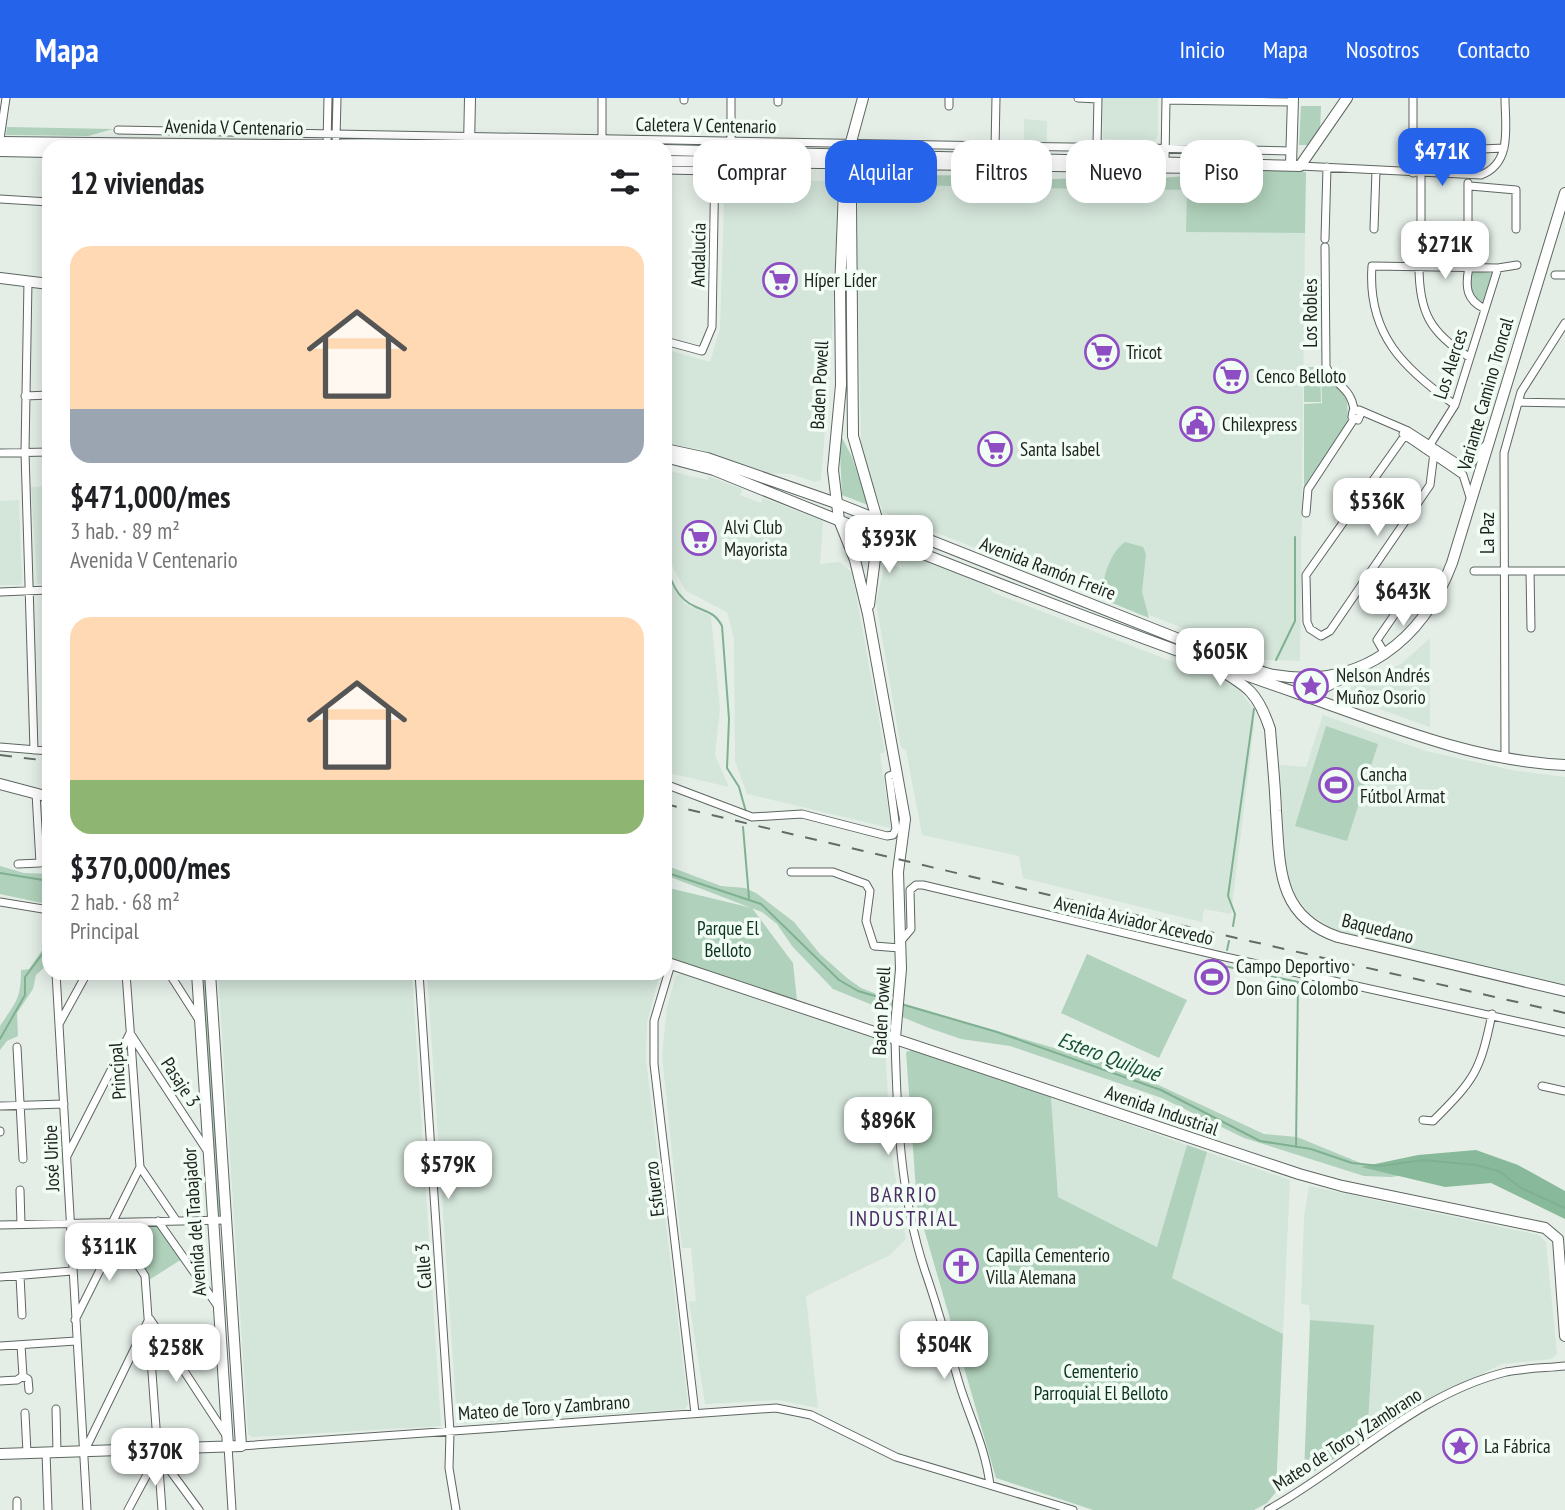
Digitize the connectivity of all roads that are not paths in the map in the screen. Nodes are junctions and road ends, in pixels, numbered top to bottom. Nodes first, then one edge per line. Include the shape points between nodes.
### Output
1 (6, 98) edge
2 (328, 98) edge
3 (337, 98) edge
4 (470, 98) edge
5 (602, 98) edge
6 (731, 98) edge
7 (863, 98) edge
8 (996, 98) edge
9 (1078, 98) edge
10 (1098, 98) edge
11 (1347, 98) edge
12 (1413, 98) edge
13 (1505, 98) edge
14 (1166, 99) edge
15 (1214, 99) edge
16 (1293, 100) edge
17 (118, 130) dead end
18 (0, 136) edge
19 (88, 140) edge
20 (332, 140) edge
21 (469, 140) edge
22 (602, 140) edge
23 (730, 140) edge
24 (854, 140) edge
25 (995, 140) edge
26 (1097, 140) edge
27 (1166, 140) edge
28 (672, 145) edge
29 (693, 145) edge
30 (693, 148) edge
31 (1166, 148) edge
32 (1504, 148) junction
33 (672, 150) edge
34 (0, 151) edge
35 (1292, 151) junction
36 (42, 152) edge
37 (1413, 152) junction
38 (937, 159) edge
39 (1166, 160) edge
40 (672, 162) edge
41 (693, 164) edge
42 (1274, 164) junction
43 (1295, 165) junction
44 (1327, 167) junction
45 (693, 168) edge
46 (672, 169) edge
47 (1376, 170) junction
48 (1417, 173) junction
49 (1464, 176) junction
50 (1469, 186) junction
51 (1565, 193) edge
52 (0, 199) edge
53 (42, 202) edge
54 (714, 203) edge
55 (846, 203) edge
56 (849, 203) edge
57 (1421, 228) dead end
58 (1374, 229) dead end
59 (1516, 229) dead end
60 (1468, 230) dead end
61 (1517, 265) dead end
62 (1419, 266) junction
63 (1469, 267) junction
64 (1498, 268) junction
65 (1555, 275) dead end
66 (1565, 275) edge
67 (0, 278) edge
68 (28, 281) junction
69 (42, 283) edge
70 (840, 290) junction
71 (1485, 309) junction
72 (1565, 323) edge
73 (848, 337) junction
74 (672, 343) edge
75 (839, 349) junction
76 (1469, 357) junction
77 (42, 395) edge
78 (25, 396) junction
79 (1518, 402) junction
80 (1565, 403) edge
81 (1455, 405) junction
82 (1357, 415) junction
83 (836, 424) junction
84 (1406, 433) junction
85 (1491, 435) junction
86 (1431, 443) junction
87 (25, 452) junction
88 (42, 452) edge
89 (0, 453) edge
90 (672, 453) edge
91 (1434, 453) junction
92 (672, 454) edge
93 (855, 455) junction
94 (1457, 466) junction
95 (836, 503) junction
96 (1471, 505) junction
97 (1306, 513) dead end
98 (877, 519) junction
99 (839, 520) junction
100 (878, 535) junction
101 (1474, 571) dead end
102 (1503, 571) junction
103 (1530, 571) junction
104 (1565, 571) edge
105 (42, 590) edge
106 (28, 591) junction
107 (0, 592) edge
108 (1413, 594) dead end
109 (868, 614) junction
110 (1531, 628) dead end
111 (1213, 652) junction
112 (1385, 654) junction
113 (1374, 661) junction
114 (1209, 664) junction
115 (1293, 692) junction
116 (1306, 697) junction
117 (0, 747) edge
118 (34, 750) junction
119 (42, 751) edge
120 (1505, 759) junction
121 (1565, 765) edge
122 (897, 773) junction
123 (0, 784) edge
124 (672, 787) edge
125 (36, 793) junction
126 (42, 795) edge
127 (18, 864) dead end
128 (791, 872) dead end
129 (0, 902) edge
130 (42, 909) edge
131 (900, 945) junction
132 (672, 964) edge
133 (56, 980) edge
134 (83, 980) edge
135 (126, 980) edge
136 (174, 980) edge
137 (197, 980) edge
138 (210, 980) edge
139 (419, 980) edge
140 (664, 980) edge
141 (1565, 991) edge
142 (1492, 1014) junction
143 (200, 1020) junction
144 (59, 1025) junction
145 (1565, 1032) edge
146 (130, 1033) junction
147 (895, 1038) junction
148 (17, 1047) dead end
149 (1542, 1086) dead end
150 (1565, 1091) edge
151 (64, 1104) junction
152 (21, 1105) junction
153 (0, 1106) edge
154 (1423, 1120) dead end
155 (206, 1149) junction
156 (67, 1156) junction
157 (23, 1159) dead end
158 (140, 1167) junction
159 (20, 1190) dead end
160 (176, 1220) junction
161 (211, 1220) junction
162 (226, 1220) junction
163 (158, 1221) junction
164 (112, 1223) junction
165 (21, 1224) junction
166 (69, 1224) junction
167 (0, 1225) edge
168 (118, 1234) junction
169 (72, 1271) junction
170 (20, 1276) junction
171 (0, 1277) edge
172 (217, 1305) junction
173 (22, 1315) dead end
174 (149, 1319) junction
175 (75, 1321) junction
176 (1565, 1336) edge
177 (76, 1341) junction
178 (22, 1345) junction
179 (0, 1346) edge
180 (1565, 1366) edge
181 (23, 1376) junction
182 (237, 1377) junction
183 (223, 1378) junction
184 (0, 1381) edge
185 (29, 1390) dead end
186 (56, 1409) dead end
187 (25, 1413) dead end
188 (695, 1413) junction
189 (450, 1432) junction
190 (227, 1440) junction
191 (241, 1446) junction
192 (85, 1451) junction
193 (158, 1451) junction
194 (51, 1452) junction
195 (27, 1453) junction
196 (0, 1454) edge
197 (990, 1485) junction
198 (17, 1501) dead end
199 (17, 1510) edge
200 (48, 1510) edge
201 (87, 1510) edge
202 (128, 1510) edge
203 (162, 1510) edge
204 (199, 1510) edge
205 (232, 1510) edge
206 (456, 1510) edge
207 (1073, 1510) edge
208 (1268, 1510) edge

1 - 18 street
2 - 20 street
3 - 20 street
4 - 21 main road
5 - 22 street
6 - 23 street
7 - 24 main road, Baden Powell
8 - 25 street
9 - 10 street
10 - 26 street
11 - 43 main road
12 - 37 street
13 - 32 street
14 - 15 street
14 - 27 street
15 - 16 street
16 - 35 main road
17 - 20 street
18 - 19 main road, Avenida V Centenario
28 - 29 street, Caletera V Centenario
30 - 33 main road
31 - 35 street
32 - 37 street
32 - 49 street via 1490,171
34 - 36 main road
35 - 43 main road
37 - 48 street
38 - 42 main road via 1176,168
39 - 42 main road
40 - 41 main road
42 - 43 main road
43 - 44 street
44 - 47 street
44 - 82 street, Los Robles via 1326,366 1351,395
45 - 46 street
47 - 48 street
47 - 58 street
48 - 49 street
48 - 57 street
49 - 50 street
50 - 59 street via 1516,190
50 - 60 street
51 - 85 main road, Variante Camino Troncal
52 - 53 street
54 - 74 street, Andalucía via 712,327 705,349
55 - 70 main road, Baden Powell
56 - 73 main road, Baden Powell
61 - 64 street
62 - 63 street
62 - 76 street via 1420,299 1428,318 1447,342
62 - 81 street via 1372,266 1376,312 1391,348 1404,365
63 - 64 street
63 - 71 street, Los Alerces via 1468,292 1474,303
64 - 71 street, Los Alerces
65 - 66 street
67 - 68 main road
68 - 69 main road
68 - 78 street
70 - 73 main road
70 - 75 main road, Baden Powell
71 - 76 street, Los Alerces
72 - 79 street, La Paz
73 - 75 main road
73 - 93 main road, Baden Powell
75 - 83 main road, Baden Powell
76 - 81 street, Los Alerces
77 - 78 street
78 - 87 street
79 - 80 street
79 - 102 street, La Paz via 1504,453
81 - 86 street, Los Alerces
82 - 84 street
82 - 97 street via 1308,489
83 - 93 main road
83 - 95 main road, Baden Powell
84 - 86 street
84 - 91 street
84 - 91 street via 1306,575 1310,629 1321,636 1330,631 1426,492 1432,481
85 - 94 street via 1471,464
85 - 96 main road, Variante Camino Troncal
86 - 91 street
86 - 94 street
87 - 88 street
87 - 89 street
87 - 106 street
90 - 95 main road, Avenida Ramón Freire via 707,458
91 - 94 street
92 - 99 main road, Avenida Ramón Freire
93 - 98 main road, Baden Powell
94 - 96 street via 1467,479
95 - 98 main road, Avenida Ramón Freire
95 - 99 main road, Baden Powell
96 - 112 main road, Variante Camino Troncal via 1441,592 1418,625
98 - 100 main road, Baden Powell
98 - 111 main road, Avenida Ramón Freire
99 - 100 main road, Avenida Ramón Freire
99 - 109 main road, Baden Powell
100 - 109 main road, Baden Powell
100 - 114 main road, Avenida Ramón Freire
101 - 102 street
102 - 103 street
102 - 120 street, La Paz
103 - 104 street
103 - 110 street
105 - 106 street
106 - 107 street
106 - 118 street
108 - 112 street via 1377,640
109 - 122 main road, Baden Powell
111 - 113 main road, Variante Camino Troncal via 1270,674 1293,677 1333,673
111 - 115 main road, Avenida Ramón Freire
112 - 113 main road, Variante Camino Troncal
113 - 116 main road
114 - 115 main road, Avenida Ramón Freire
114 - 141 main road, Baquedano via 1251,689 1265,713 1281,875 1290,900 1307,920 1338,937
115 - 116 main road, Avenida Ramón Freire
116 - 120 main road, Avenida Ramón Freire via 1419,737
117 - 118 street
118 - 119 street
120 - 121 main road, Avenida Ramón Freire
122 - 124 street via 889,776 896,829 890,836 802,814 752,817
122 - 131 main road, Baden Powell via 905,819 898,872
123 - 125 main road
125 - 126 main road
125 - 127 street via 40,863
128 - 131 street via 834,872 866,884 870,891 866,921 874,946
129 - 130 street
131 - 142 street, Avenida Aviador Acevedo via 911,929 910,890 923,885
131 - 147 main road, Baden Powell
132 - 147 main road, Avenida Industrial
133 - 144 street, José Uribe
134 - 144 street
135 - 146 street, Principal
136 - 143 street
137 - 143 main road, Avenida del Trabajador
138 - 162 main road, Avenida del Trabajador
139 - 189 street, Calle 3
140 - 188 street, Esfuerzo via 654,1021 654,1064
142 - 145 street, Avenida Aviador Acevedo
142 - 154 street via 1474,1076 1433,1121
143 - 155 main road, Avenida del Trabajador
144 - 151 street, José Uribe
146 - 155 street, Pasaje 3
146 - 156 street
146 - 158 street, Principal
147 - 176 main road, Avenida Industrial via 1309,1177 1545,1228 1558,1239
147 - 197 street, Baden Powell via 904,1187
148 - 152 street
149 - 150 street
151 - 152 street
151 - 156 street, José Uribe
152 - 153 street
152 - 157 street
155 - 161 main road, Avenida del Trabajador
156 - 166 street, José Uribe
158 - 160 street, Principal
158 - 164 street
159 - 165 street
160 - 161 street
160 - 163 street
161 - 162 street
161 - 172 main road, Avenida del Trabajador
162 - 182 main road, Avenida del Trabajador
163 - 164 street
163 - 172 street
164 - 166 street
164 - 168 street
165 - 166 street
165 - 167 street
166 - 169 street, José Uribe
168 - 174 street via 145,1276
168 - 175 street
169 - 170 street
169 - 175 street, José Uribe
170 - 171 street
170 - 173 street
172 - 183 main road, Avenida del Trabajador
174 - 190 street
174 - 192 street
174 - 193 street
175 - 177 street, José Uribe
177 - 178 street
177 - 192 street, José Uribe
178 - 179 street
178 - 181 street
180 - 208 street, Mateo de Toro y Zambrano via 1497,1375 1416,1411
181 - 184 street
181 - 185 street via 28,1378
182 - 183 main road
182 - 191 main road, Avenida del Trabajador
183 - 190 main road, Avenida del Trabajador
186 - 194 street
187 - 195 street
188 - 189 street, Mateo de Toro y Zambrano
188 - 197 street, Mateo de Toro y Zambrano via 776,1408 811,1415 896,1457
189 - 191 street, Mateo de Toro y Zambrano
189 - 206 street, Calle 3 via 449,1468
190 - 191 main road, Mateo de Toro y Zambrano
190 - 193 main road, Mateo de Toro y Zambrano
190 - 205 street, Avenida del Trabajador
192 - 193 main road, Mateo de Toro y Zambrano
192 - 194 main road, Mateo de Toro y Zambrano
192 - 201 street, José Uribe
193 - 202 street
193 - 203 street
193 - 204 street
194 - 195 main road, Mateo de Toro y Zambrano
194 - 200 street
195 - 196 main road, Mateo de Toro y Zambrano
197 - 207 street, Mateo de Toro y Zambrano
198 - 199 street

